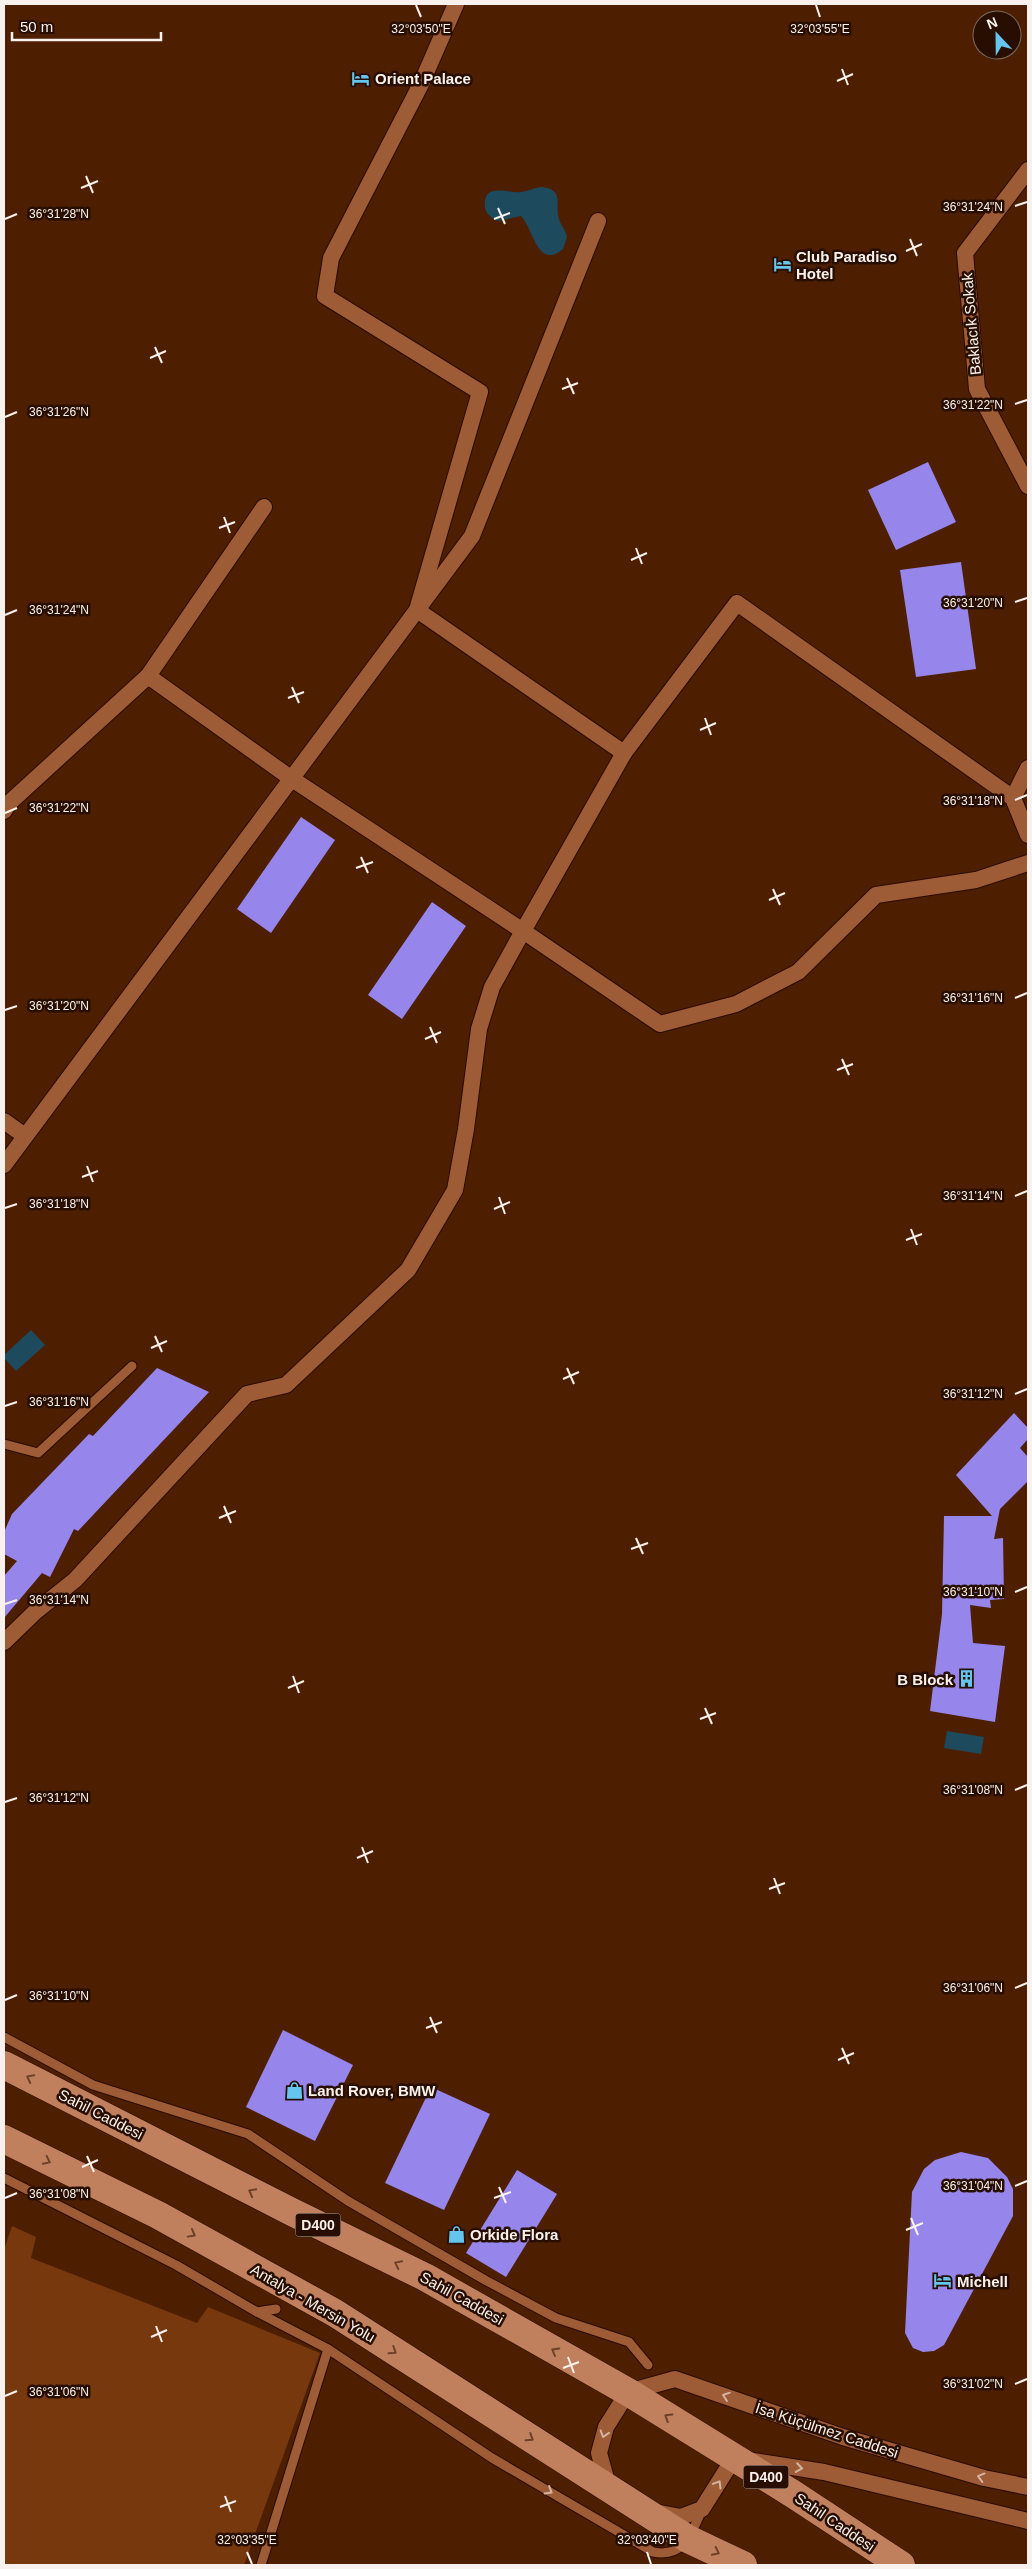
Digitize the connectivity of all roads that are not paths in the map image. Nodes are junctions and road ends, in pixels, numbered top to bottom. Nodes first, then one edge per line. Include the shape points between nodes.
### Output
1 (456, 4) edge
2 (1028, 170) edge
3 (598, 221) dead end
4 (1028, 486) edge
5 (264, 507) dead end
6 (417, 610) junction
7 (148, 676) junction
8 (624, 753) junction
9 (1028, 768) edge
10 (292, 779) junction
11 (1013, 798) junction
12 (4, 811) edge
13 (1028, 835) edge
14 (1028, 863) edge
15 (523, 931) junction
16 (4, 1120) edge
17 (25, 1136) junction
18 (4, 1165) edge
19 (132, 1366) dead end
20 (4, 1444) edge
21 (4, 1642) edge
22 (4, 2038) edge
23 (4, 2065) edge
24 (4, 2139) edge
25 (4, 2178) edge
26 (276, 2308) dead end
27 (257, 2312) junction
28 (328, 2349) junction
29 (648, 2364) dead end
30 (628, 2392) junction
31 (734, 2458) junction
32 (1028, 2488) edge
33 (609, 2489) junction
34 (642, 2510) junction
35 (702, 2510) junction
36 (1028, 2521) edge
37 (688, 2539) junction
38 (261, 2565) edge
39 (743, 2565) edge
40 (901, 2565) edge

1 - 6 street via 421,84 331,258 325,296 480,392
2 - 4 street, Baklacık Sokak via 965,253 977,389
3 - 6 street via 472,536
5 - 7 street
6 - 8 street
6 - 10 street
7 - 10 street
7 - 12 street
8 - 11 street via 736,603
8 - 15 street
9 - 11 street
10 - 15 street
10 - 17 street
11 - 13 street
14 - 15 street via 976,880 876,894 798,972 736,1004 660,1024
15 - 21 street via 492,987 479,1029 455,1190 408,1270 286,1385 247,1394 75,1580
16 - 17 street
17 - 18 street
19 - 20 lane via 38,1453
22 - 29 lane via 93,2085 248,2134 348,2201 485,2280 556,2318 629,2342
30 -> 23 highway, Sahil Caddesi / D400 via 425,2277
24 -> 33 highway, Antalya - Mersin Yolu via 158,2215 335,2313
25 - 27 lane via 176,2265
26 - 27 lane
27 - 28 lane
28 -> 37 lane via 492,2458 653,2552 666,2555 677,2551
28 - 38 lane
31 -> 30 highway, Sahil Caddesi / D400
32 -> 30 street, İsa Küçülmez Caddesi via 843,2437 676,2379
30 -> 33 street via 606,2427 599,2453
35 -> 31 street
31 -> 36 street via 824,2472
31 - 40 highway, Sahil Caddesi / D400
33 - 34 highway, Antalya - Mersin Yolu
34 - 35 street via 681,2516
34 - 37 highway, Antalya - Mersin Yolu
35 - 37 lane
37 -> 39 highway

